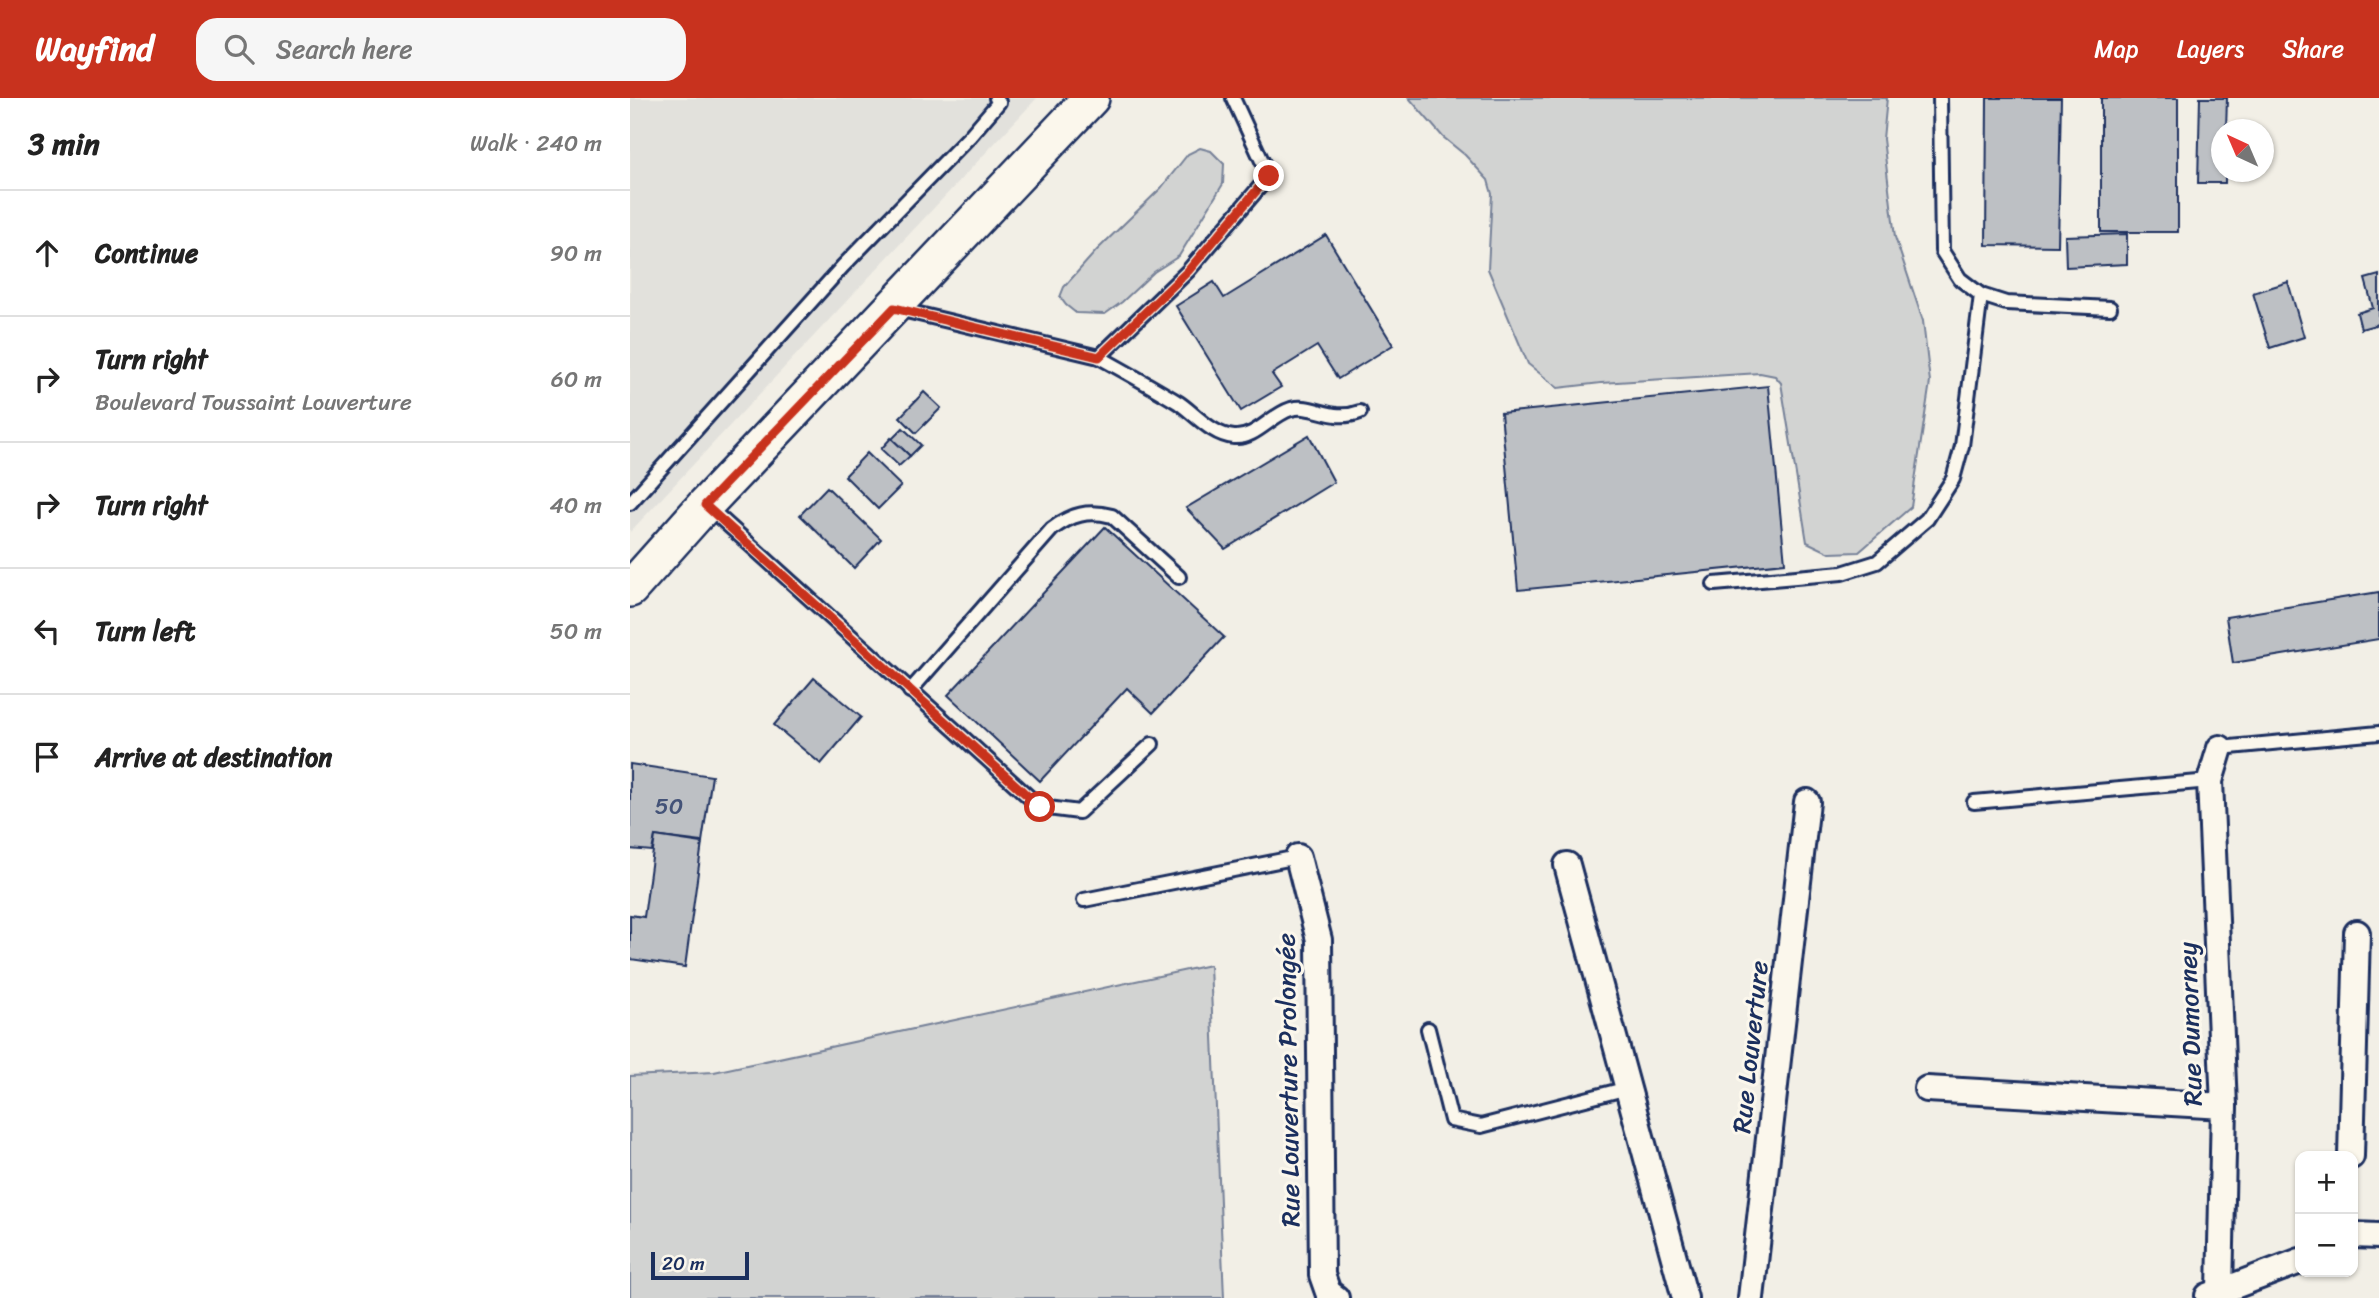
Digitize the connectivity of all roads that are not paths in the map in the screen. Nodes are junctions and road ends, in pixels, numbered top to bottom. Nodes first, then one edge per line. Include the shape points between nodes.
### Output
1 (996, 98) edge
2 (1091, 98) edge
3 (1233, 98) edge
4 (1940, 98) edge
5 (1981, 295) junction
6 (894, 308) junction
7 (2110, 308) dead end
8 (1099, 357) junction
9 (1360, 412) dead end
10 (630, 503) edge
11 (705, 505) junction
12 (1179, 578) dead end
13 (1714, 584) dead end
14 (630, 589) edge
15 (910, 691) junction
16 (2379, 733) edge
17 (1152, 744) dead end
18 (2220, 748) joint
19 (2210, 781) junction
20 (1807, 802) dead end
21 (1974, 802) dead end
22 (1298, 857) joint
23 (1567, 865) dead end
24 (1084, 900) dead end
25 (2357, 933) dead end
26 (1428, 1029) dead end
27 (1628, 1088) junction
28 (1927, 1089) dead end
29 (2224, 1107) junction
30 (2351, 1151) edge
31 (2358, 1236) edge
32 (2379, 1236) edge
33 (2295, 1263) edge
34 (2216, 1296) edge
35 (1336, 1298) edge
36 (1685, 1298) edge
37 (1751, 1298) edge

1 - 10 lane via 999,102 970,136 843,266
2 - 6 main road
3 - 8 lane via 1269,176 1188,271
4 - 5 lane via 1942,251 1961,279
5 - 7 lane via 2006,303
5 - 13 lane via 1962,446 1953,479 1927,519 1877,562 1842,573
6 - 8 lane
6 - 11 main road
8 - 9 lane via 1180,404 1214,430 1233,437 1248,435 1292,409 1336,417
11 - 14 main road
11 - 15 lane
12 - 15 lane via 1112,516 1083,513 1066,519 1052,529
15 - 17 lane via 1040,807 1079,812
16 - 18 lane
18 - 19 street, Rue Dumorney
19 - 21 lane
19 - 29 street, Rue Dumorney
20 - 37 street, Rue Louverture
22 - 24 lane
22 - 35 street, Rue Louverture Prolongée via 1319,940 1322,1275 1328,1293
23 - 27 street
25 - 30 street
26 - 27 lane via 1451,1120 1481,1126
27 - 36 street
28 - 29 street
29 - 34 street, Rue Dumorney
31 - 32 street
33 - 34 street

